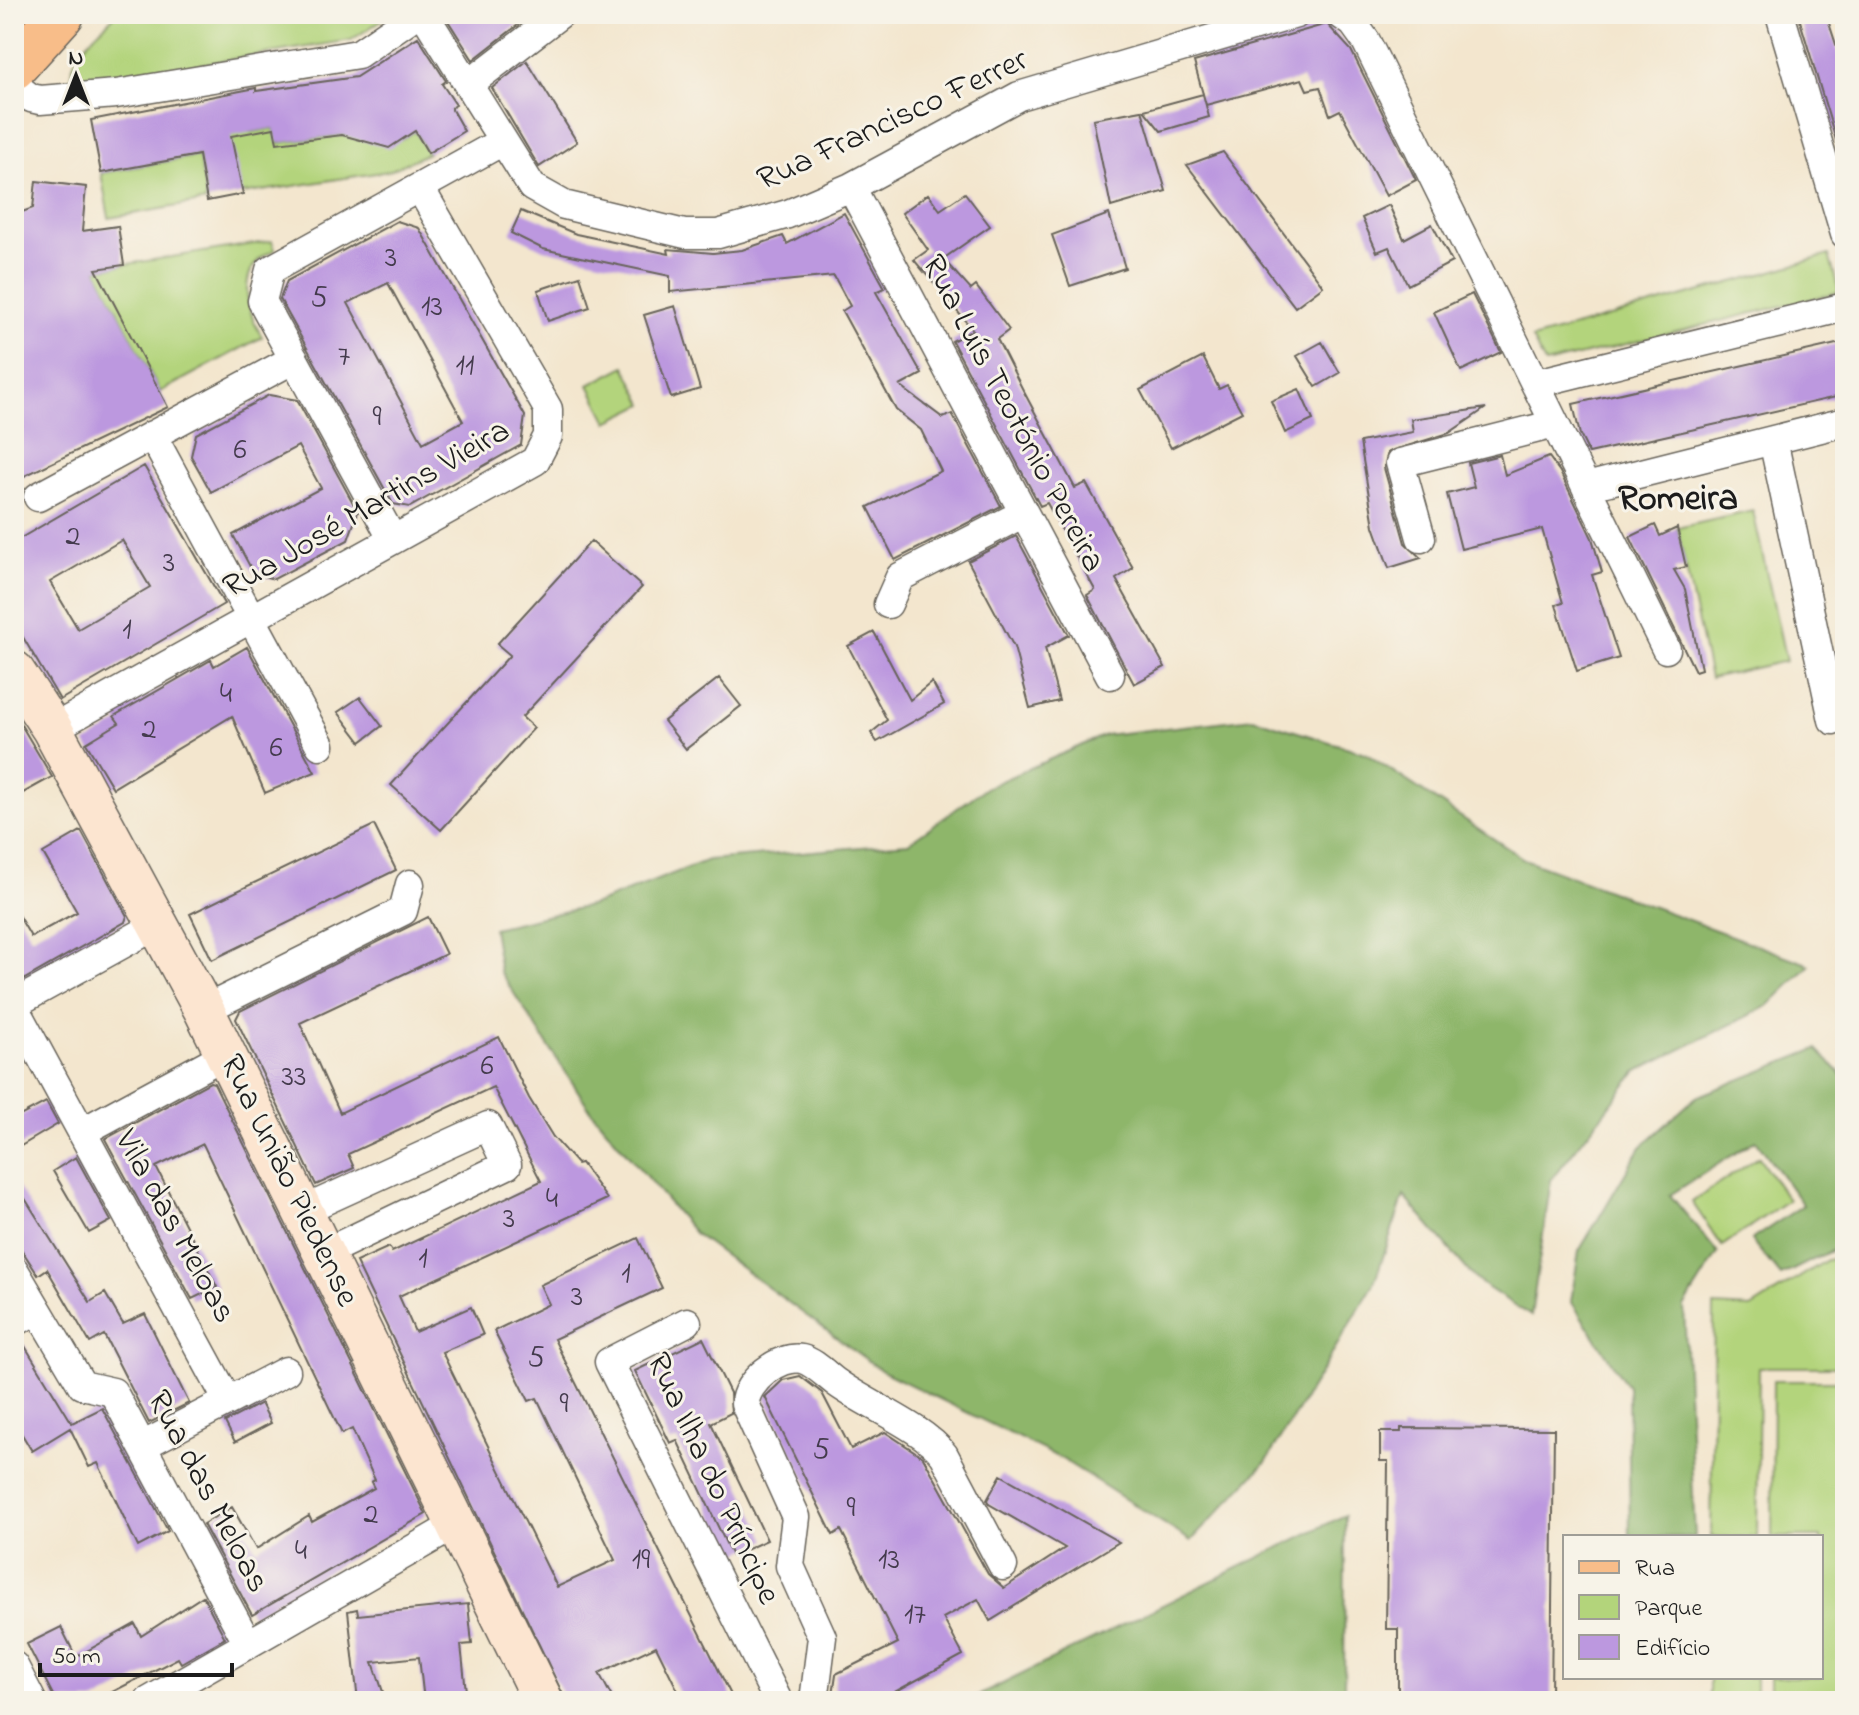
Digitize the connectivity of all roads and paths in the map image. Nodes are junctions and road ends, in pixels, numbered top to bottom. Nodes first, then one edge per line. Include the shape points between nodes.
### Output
1 (61, 14) edge
2 (416, 14) edge
3 (424, 14) edge
4 (560, 14) edge
5 (1296, 14) edge
6 (1340, 14) edge
7 (1780, 14) edge
8 (14, 67) edge
9 (469, 84) junction
10 (14, 85) edge
11 (503, 141) junction
12 (851, 187) junction
13 (420, 188) junction
14 (1845, 234) edge
15 (1845, 307) edge
16 (294, 359) junction
17 (1537, 383) junction
18 (1845, 422) edge
19 (1555, 424) junction
20 (152, 435) junction
21 (1773, 440) junction
22 (1586, 487) junction
23 (38, 497) dead end
24 (1024, 513) junction
25 (1421, 538) dead end
26 (393, 540) junction
27 (888, 604) dead end
28 (253, 618) junction
29 (1666, 649) dead end
30 (14, 671) edge
31 (1110, 675) dead end
32 (1833, 720) dead end
33 (52, 729) junction
34 (320, 745) dead end
35 (410, 884) dead end
36 (157, 925) junction
37 (14, 1005) edge
38 (204, 1010) junction
39 (226, 1054) junction
40 (82, 1132) junction
41 (304, 1210) junction
42 (324, 1253) junction
43 (14, 1270) edge
44 (26, 1316) edge
45 (687, 1322) dead end
46 (286, 1371) dead end
47 (228, 1401) junction
48 (144, 1445) junction
49 (455, 1525) junction
50 (1003, 1566) dead end
51 (248, 1644) junction
52 (14, 1666) edge
53 (32, 1701) edge
54 (149, 1701) edge
55 (543, 1701) edge
56 (778, 1701) edge
57 (814, 1701) edge

1 - 8 main road
2 - 10 street via 358,54 101,95 40,100
3 - 9 street, Rua Francisco Ferrer
4 - 9 street
5 - 12 street, Rua Francisco Ferrer via 1019,96
6 - 17 street via 1366,41
7 - 14 street
9 - 11 street, Rua Francisco Ferrer
11 - 12 street, Rua Francisco Ferrer via 532,187 564,205 685,234 718,234 788,214
11 - 13 street
12 - 24 street, Rua Luís Teotónio Pereira
13 - 16 street via 270,270 262,301
13 - 26 street, Rua José Martins Vieira via 548,409 548,436 535,461
15 - 17 street
16 - 20 street
16 - 26 street
17 - 19 street
18 - 21 street
19 - 22 street
19 - 25 street via 1400,463
20 - 23 street
20 - 28 street
21 - 22 street
21 - 32 street
22 - 29 street
24 - 27 street via 900,577
24 - 31 street, Rua Luís Teotónio Pereira
26 - 28 street, Rua José Martins Vieira
28 - 33 street, Rua José Martins Vieira
28 - 34 street
30 - 33 street, Rua União Piedense
33 - 36 street, Rua União Piedense
35 - 38 street via 403,911
36 - 37 street
36 - 38 street, Rua União Piedense
37 - 40 street, Vila das Meloas
38 - 39 street, Rua União Piedense
39 - 40 street
39 - 41 street, Rua União Piedense
40 - 47 street, Vila das Meloas
41 - 42 street, Rua União Piedense
41 - 42 street via 488,1126 507,1165
42 - 49 street, Rua União Piedense
43 - 44 street, Rua das Meloas
44 - 48 street, Rua das Meloas via 82,1385 113,1392
45 - 56 street, Rua Ilha do Príncipe via 609,1362
46 - 47 street
47 - 48 street
48 - 51 street, Rua das Meloas
49 - 51 street
49 - 55 street, Rua União Piedense
50 - 57 street via 938,1447 807,1361 790,1360 760,1375 744,1400 796,1517 790,1566 822,1637
51 - 54 street
52 - 53 street

